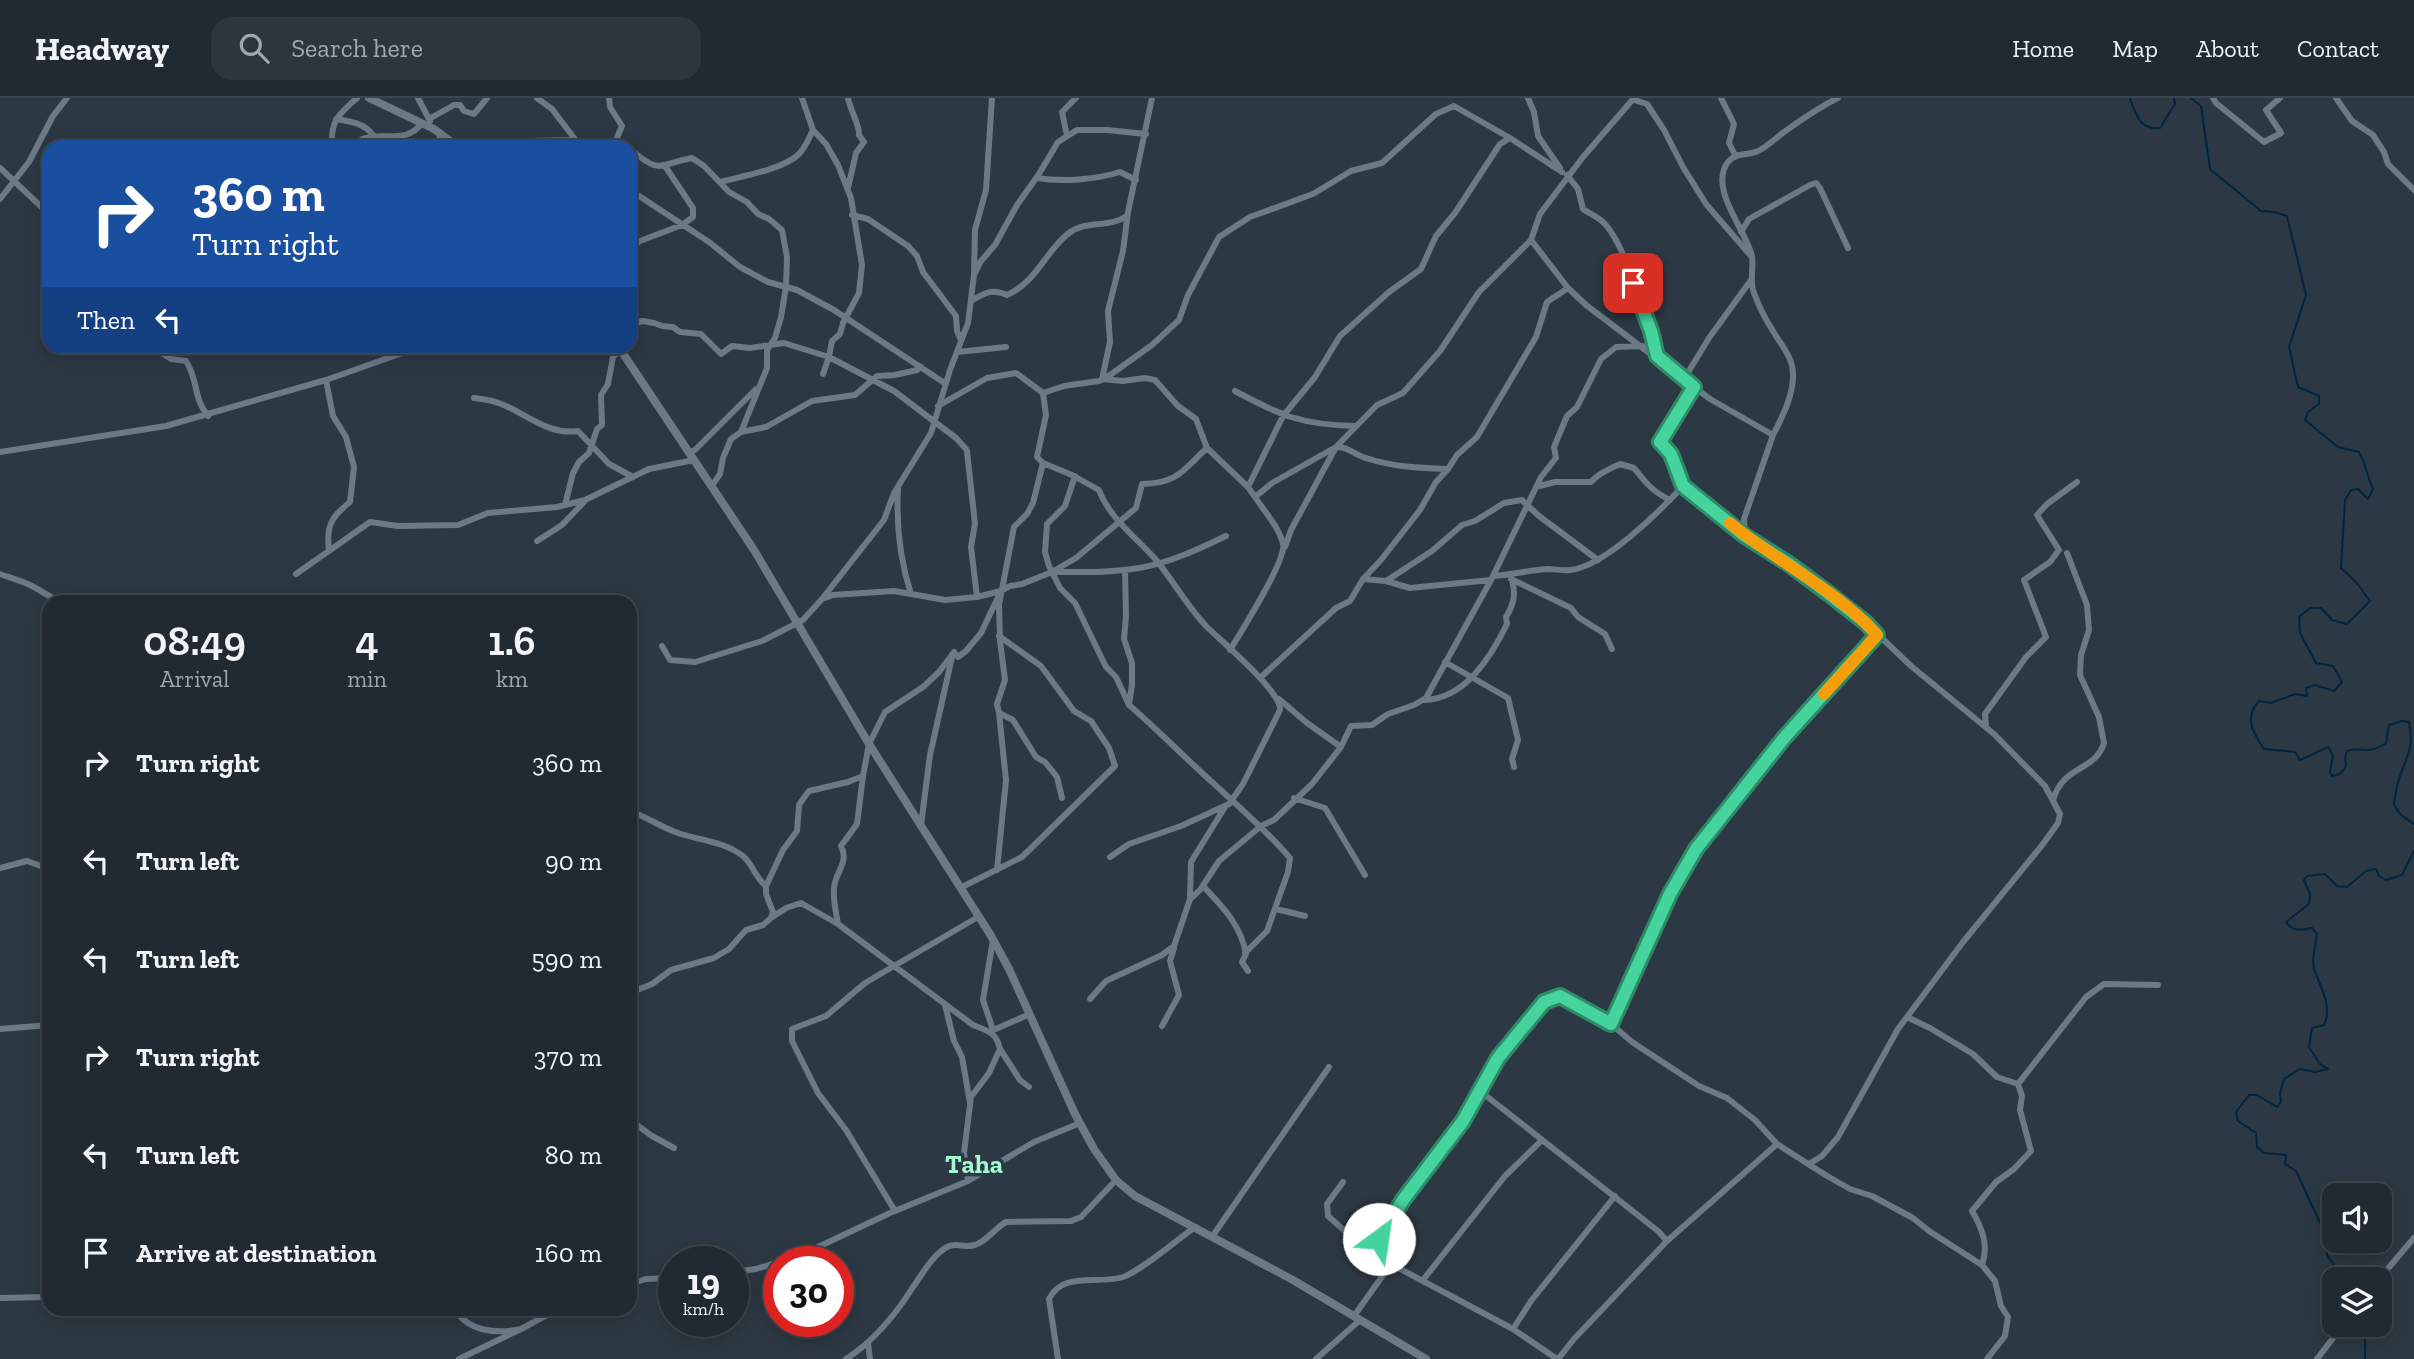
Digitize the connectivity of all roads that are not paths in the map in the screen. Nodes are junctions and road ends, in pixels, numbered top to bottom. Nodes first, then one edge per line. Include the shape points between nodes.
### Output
1 (67, 98) edge
2 (357, 98) edge
3 (369, 98) edge
4 (418, 98) edge
5 (487, 98) edge
6 (537, 98) edge
7 (609, 98) edge
8 (802, 98) edge
9 (808, 98) edge
10 (848, 98) edge
11 (992, 98) edge
12 (1076, 98) edge
13 (1152, 98) edge
14 (1528, 98) edge
15 (1721, 98) edge
16 (1838, 98) edge
17 (2213, 98) edge
18 (2280, 98) edge
19 (2336, 98) edge
20 (1634, 99) edge
21 (805, 107) junction
22 (335, 119) junction
23 (426, 121) junction
24 (813, 130) junction
25 (437, 131) junction
26 (1146, 134) junction
27 (373, 135) junction
28 (1067, 136) junction
29 (1510, 138) junction
30 (617, 139) edge
31 (331, 140) edge
32 (362, 140) edge
33 (438, 140) edge
34 (449, 140) edge
35 (575, 140) edge
36 (1735, 155) junction
37 (637, 156) edge
38 (665, 166) junction
39 (0, 168) edge
40 (1562, 172) junction
41 (1569, 176) junction
42 (1036, 178) junction
43 (1136, 180) junction
44 (16, 181) junction
45 (720, 182) junction
46 (848, 190) junction
47 (2414, 190) edge
48 (637, 195) edge
49 (0, 199) edge
50 (42, 208) edge
51 (852, 215) junction
52 (1127, 216) junction
53 (682, 225) junction
54 (1741, 232) junction
55 (1531, 240) junction
56 (637, 244) edge
57 (1847, 248) dead end
58 (1752, 257) junction
59 (974, 275) junction
60 (1751, 280) junction
61 (786, 287) junction
62 (1568, 288) junction
63 (971, 300) junction
64 (847, 318) junction
65 (637, 322) edge
66 (961, 340) junction
67 (769, 346) junction
68 (1643, 346) junction
69 (1006, 347) dead end
70 (957, 352) junction
71 (163, 354) edge
72 (399, 354) edge
73 (615, 354) edge
74 (623, 354) edge
75 (1657, 356) junction
76 (830, 357) junction
77 (921, 368) junction
78 (823, 374) dead end
79 (1102, 379) junction
80 (1684, 379) junction
81 (326, 380) junction
82 (871, 380) junction
83 (946, 384) junction
84 (760, 386) junction
85 (1694, 387) junction
86 (1235, 391) dead end
87 (1043, 393) junction
88 (474, 398) dead end
89 (938, 406) junction
90 (208, 416) junction
91 (1283, 416) junction
92 (934, 423) junction
93 (1356, 426) junction
94 (741, 432) junction
95 (1773, 435) junction
96 (592, 447) junction
97 (1336, 447) junction
98 (1206, 448) junction
99 (0, 452) edge
100 (691, 456) junction
101 (1042, 463) junction
102 (1448, 469) junction
103 (633, 477) junction
104 (1075, 477) junction
105 (2077, 482) dead end
106 (1683, 486) junction
107 (711, 487) junction
108 (899, 487) junction
109 (1248, 487) junction
110 (1536, 487) junction
111 (1255, 498) junction
112 (585, 500) junction
113 (1670, 500) junction
114 (565, 505) junction
115 (1528, 505) junction
116 (1119, 522) junction
117 (1226, 536) dead end
118 (1745, 536) junction
119 (537, 541) dead end
120 (1285, 547) junction
121 (328, 551) junction
122 (2067, 553) dead end
123 (1598, 559) junction
124 (1158, 562) junction
125 (1125, 570) junction
126 (1052, 572) junction
127 (0, 574) edge
128 (296, 574) dead end
129 (1510, 577) junction
130 (1492, 578) junction
131 (1363, 579) junction
132 (1387, 581) junction
133 (1001, 591) junction
134 (911, 594) junction
135 (43, 595) edge
136 (977, 597) junction
137 (821, 599) junction
138 (798, 623) junction
139 (1877, 635) junction
140 (999, 636) junction
141 (662, 646) dead end
142 (1612, 649) dead end
143 (1230, 650) junction
144 (954, 652) junction
145 (1445, 662) junction
146 (1260, 678) junction
147 (1470, 678) junction
148 (1278, 699) junction
149 (1423, 700) junction
150 (1129, 705) junction
151 (999, 713) junction
152 (1986, 727) junction
153 (869, 744) junction
154 (1341, 747) junction
155 (1514, 767) dead end
156 (863, 776) junction
157 (1062, 798) dead end
158 (1294, 798) junction
159 (1233, 800) junction
160 (2053, 800) junction
161 (1225, 807) junction
162 (637, 814) edge
163 (1261, 826) junction
164 (921, 827) junction
165 (1110, 857) dead end
166 (42, 866) edge
167 (0, 868) edge
168 (997, 870) junction
169 (1365, 875) dead end
170 (766, 886) junction
171 (1203, 886) junction
172 (960, 888) junction
173 (1190, 899) junction
174 (1276, 909) junction
175 (1306, 916) dead end
176 (978, 917) junction
177 (771, 918) junction
178 (838, 924) junction
179 (993, 940) junction
180 (1174, 946) junction
181 (1245, 953) junction
182 (893, 966) junction
183 (1248, 971) dead end
184 (2158, 985) dead end
185 (637, 990) edge
186 (1090, 999) dead end
187 (944, 1003) junction
188 (1030, 1014) junction
189 (1907, 1017) junction
190 (1611, 1024) junction
191 (42, 1026) edge
192 (1162, 1026) dead end
193 (0, 1029) edge
194 (991, 1031) junction
195 (1000, 1049) junction
196 (1329, 1067) dead end
197 (2018, 1084) junction
198 (1029, 1087) dead end
199 (1480, 1091) junction
200 (970, 1103) junction
201 (1080, 1123) junction
202 (637, 1125) edge
203 (1542, 1140) junction
204 (1777, 1144) junction
205 (674, 1148) dead end
206 (1809, 1164) junction
207 (968, 1181) junction
208 (1116, 1181) junction
209 (1343, 1182) dead end
210 (1615, 1196) junction
211 (895, 1211) junction
212 (1195, 1227) junction
213 (1212, 1237) junction
214 (2414, 1238) edge
215 (1667, 1241) junction
216 (1381, 1257) junction
217 (1391, 1264) junction
218 (1982, 1265) junction
219 (2389, 1267) edge
220 (749, 1270) edge
221 (658, 1279) edge
222 (1423, 1280) junction
223 (637, 1282) edge
224 (42, 1297) edge
225 (0, 1298) edge
226 (458, 1316) edge
227 (545, 1316) edge
228 (1357, 1318) junction
229 (521, 1329) junction
230 (1513, 1329) junction
231 (2334, 1337) edge
232 (868, 1343) junction
233 (459, 1359) edge
234 (846, 1359) edge
235 (870, 1359) edge
236 (1058, 1359) edge
237 (1316, 1359) edge
238 (1426, 1359) edge
239 (1558, 1359) edge
240 (1987, 1359) edge
241 (2317, 1359) edge

1 - 44 street
2 - 22 street
3 - 23 street
4 - 23 street
5 - 23 street via 474,114 454,104
6 - 35 street via 552,109
7 - 30 street via 622,127
8 - 21 street
9 - 21 street
10 - 46 street via 864,142 856,153
11 - 59 street via 986,190 975,230
12 - 28 street via 1062,112
13 - 26 street
14 - 40 street via 1538,136
15 - 36 street via 1734,124 1729,143
16 - 36 street via 1758,151
17 - 18 street via 2264,142 2281,133 2266,110
19 - 47 street via 2352,121 2373,135 2388,164
20 - 41 street
20 - 58 street via 1647,104 1706,204
21 - 24 street
22 - 27 street via 354,122
22 - 31 street
23 - 25 street
23 - 27 street via 404,136
24 - 45 street via 798,155 780,165
24 - 46 street via 826,144
25 - 33 street
25 - 34 street
26 - 28 street via 1077,130
26 - 43 street
27 - 32 street
28 - 42 street via 1058,142
29 - 40 street
29 - 79 street via 1454,106 1436,114 1382,163 1351,171 1313,194 1250,217 1219,237 1179,320
29 - 91 street via 1500,144 1436,236 1421,269 1340,336
36 - 54 street via 1721,177
37 - 38 street
38 - 45 street via 692,158
38 - 53 street via 694,208 693,217
39 - 44 street
40 - 41 street
41 - 55 street via 1540,214
41 - 75 street via 1583,209 1605,224 1623,255
42 - 43 street via 1060,182 1120,172
42 - 59 street
43 - 52 street
44 - 49 street
44 - 50 street
45 - 61 street via 782,230
46 - 51 street
48 - 53 street
51 - 64 street via 862,265 859,293
51 - 66 street via 868,219 908,246 956,316
52 - 63 street via 1083,225 1068,233 1019,290 1007,295 988,291
52 - 79 street via 1108,311 1111,332
53 - 56 street
53 - 61 street via 740,267
54 - 57 street via 1749,219 1816,183
54 - 58 street
55 - 62 street
55 - 93 street via 1479,292 1440,351 1404,393 1377,405
58 - 60 street
59 - 63 street
60 - 80 street
60 - 95 street via 1770,328 1787,352 1793,376
61 - 64 street
61 - 67 street via 775,338
62 - 68 street
62 - 102 street via 1547,302 1536,337 1491,416
63 - 66 street
64 - 76 street via 841,334 832,341
64 - 77 street
65 - 67 street via 701,334 721,354 732,346
66 - 70 street
67 - 76 street via 783,343
67 - 84 street
68 - 75 street
68 - 110 street via 1616,347 1601,359 1577,407 1567,416 1554,447 1556,458
69 - 70 street
70 - 83 street
71 - 90 street via 186,361 195,375 198,404
72 - 81 street
73 - 96 street via 601,395 602,425
74 - 100 street
75 - 80 street
76 - 78 street
76 - 82 street
77 - 82 street
77 - 83 street
79 - 87 street
79 - 98 street via 1156,380 1196,419
80 - 85 street
81 - 90 street
81 - 121 street via 333,416 346,437 354,467 350,502 338,511 327,532
82 - 92 street via 894,391
82 - 94 street via 851,397 812,401 766,427
83 - 89 street
84 - 94 street
84 - 100 street
85 - 95 street
85 - 106 street via 1660,442 1671,454
86 - 91 street
87 - 89 street via 1016,373 987,378
87 - 101 street via 1046,415 1037,457
88 - 96 street via 505,405 564,433 578,431
89 - 92 street
90 - 99 street
91 - 93 street via 1318,425
91 - 109 street
92 - 108 street
92 - 136 street via 966,450
93 - 97 street
94 - 107 street via 731,439
95 - 118 street via 1744,519
96 - 103 street via 609,464
96 - 114 street via 573,473
97 - 102 street via 1406,468
97 - 111 street via 1272,483
97 - 120 street
98 - 109 street
98 - 116 street via 1174,479 1142,484 1136,508
100 - 103 street
100 - 107 street
101 - 104 street
101 - 133 street via 1033,503 1014,527
102 - 131 street
103 - 112 street
104 - 116 street via 1100,490
104 - 126 street via 1065,506 1047,524 1045,552
105 - 152 street via 2037,515 2059,550 2024,580 2046,637 1986,714
106 - 113 street
106 - 118 street
107 - 138 street
108 - 134 street via 902,566
108 - 137 street via 884,520
109 - 111 street
110 - 113 street via 1591,482 1620,464 1634,468 1643,482
110 - 115 street
111 - 120 street
112 - 114 street
112 - 119 street via 562,525
113 - 123 street via 1631,538
114 - 121 street via 488,513 458,525 370,522
115 - 123 street
115 - 130 street
115 - 132 street via 1522,500 1504,503 1462,524
116 - 124 street
116 - 126 street
117 - 124 street
118 - 139 street via 1801,573
120 - 143 street
121 - 128 street
122 - 160 street via 2087,605 2089,630 2080,675 2099,717 2104,743 2095,759 2061,782
123 - 129 street via 1571,570 1549,569
124 - 125 street
124 - 143 street
125 - 126 street
125 - 150 street via 1124,639 1132,663
126 - 133 street
126 - 150 street via 1075,603
127 - 135 street
129 - 130 street
129 - 142 street via 1571,608 1605,634
129 - 147 street via 1515,591 1507,624
130 - 132 street via 1410,588
130 - 145 street
131 - 132 street
131 - 146 street via 1350,601 1336,608
133 - 136 street
133 - 140 street
133 - 144 street via 981,633 958,657
134 - 136 street via 945,600
134 - 137 street via 894,591
137 - 138 street
138 - 141 street via 762,641 695,662 670,660
138 - 153 street
139 - 152 street
139 - 190 street via 1784,738 1696,849 1670,894
140 - 151 street via 1005,680 997,704
140 - 168 street via 1041,666 1074,711 1091,721 1115,766 1030,851
143 - 146 street
144 - 153 street via 923,687 885,712
144 - 164 street via 930,755
145 - 147 street
145 - 149 street
146 - 148 street
147 - 149 street via 1450,695
147 - 155 street via 1508,698 1518,740
148 - 154 street
148 - 159 street via 1280,709
149 - 154 street via 1372,726 1351,726
150 - 159 street
151 - 157 street via 1013,720 1036,757 1057,777
151 - 168 street via 1006,780
152 - 160 street via 2030,768
153 - 156 street
153 - 164 street
154 - 158 street via 1312,784
156 - 170 street via 809,791 799,805 797,831
156 - 178 street via 857,824 841,846 844,862 834,886
158 - 163 street
158 - 169 street via 1325,807
159 - 161 street
159 - 163 street
160 - 189 street via 2060,814 2051,833
161 - 165 street via 1129,844
161 - 173 street via 1191,862
162 - 170 street via 743,856
163 - 171 street via 1219,861
163 - 174 street via 1290,858
164 - 172 street
166 - 167 street via 27,861
168 - 172 street
170 - 177 street
171 - 173 street
171 - 181 street via 1228,913
172 - 176 street
173 - 180 street
174 - 175 street
174 - 181 street via 1267,931
176 - 179 street
176 - 182 street
177 - 178 street via 801,903
177 - 185 street via 747,930 729,950 671,970
178 - 182 street
179 - 188 street
179 - 194 street via 984,1000
180 - 186 street via 1106,981
180 - 192 street via 1170,961 1179,995
181 - 183 street via 1242,961
182 - 187 street
182 - 211 street via 826,1016 792,1029 792,1041 818,1093
184 - 197 street via 2104,984 2085,997
187 - 194 street via 973,1025
187 - 200 street via 962,1057
188 - 194 street
188 - 201 street
189 - 197 street via 1973,1054 1997,1077
189 - 206 street via 1839,1137
190 - 199 street via 1560,996 1544,1002 1498,1058
190 - 204 street via 1666,1065 1727,1098
191 - 193 street
194 - 195 street
195 - 198 street
195 - 200 street
196 - 213 street
197 - 218 street via 2031,1151 1972,1211 1985,1238
199 - 203 street
199 - 216 street via 1381,1233
200 - 207 street via 964,1153
201 - 207 street via 1034,1142
201 - 208 street
202 - 205 street
203 - 210 street
203 - 222 street via 1505,1176
204 - 206 street
204 - 215 street
206 - 218 street via 1913,1218
207 - 211 street
208 - 212 street
208 - 232 street via 1081,1217 1006,1222 973,1245 954,1244 941,1251
209 - 216 street via 1327,1204 1328,1216
210 - 215 street
210 - 230 street
211 - 220 street via 801,1255
212 - 213 street
212 - 236 street via 1124,1277 1059,1285 1049,1299
213 - 228 street
214 - 219 street
215 - 239 street
216 - 217 street
217 - 222 street
217 - 228 street
218 - 240 street via 1995,1281 2008,1317 2005,1336
221 - 223 street
222 - 230 street
224 - 225 street
226 - 229 street via 476,1329
227 - 229 street
228 - 237 street
228 - 238 street
229 - 233 street
230 - 239 street
231 - 241 street
232 - 234 street
232 - 235 street

